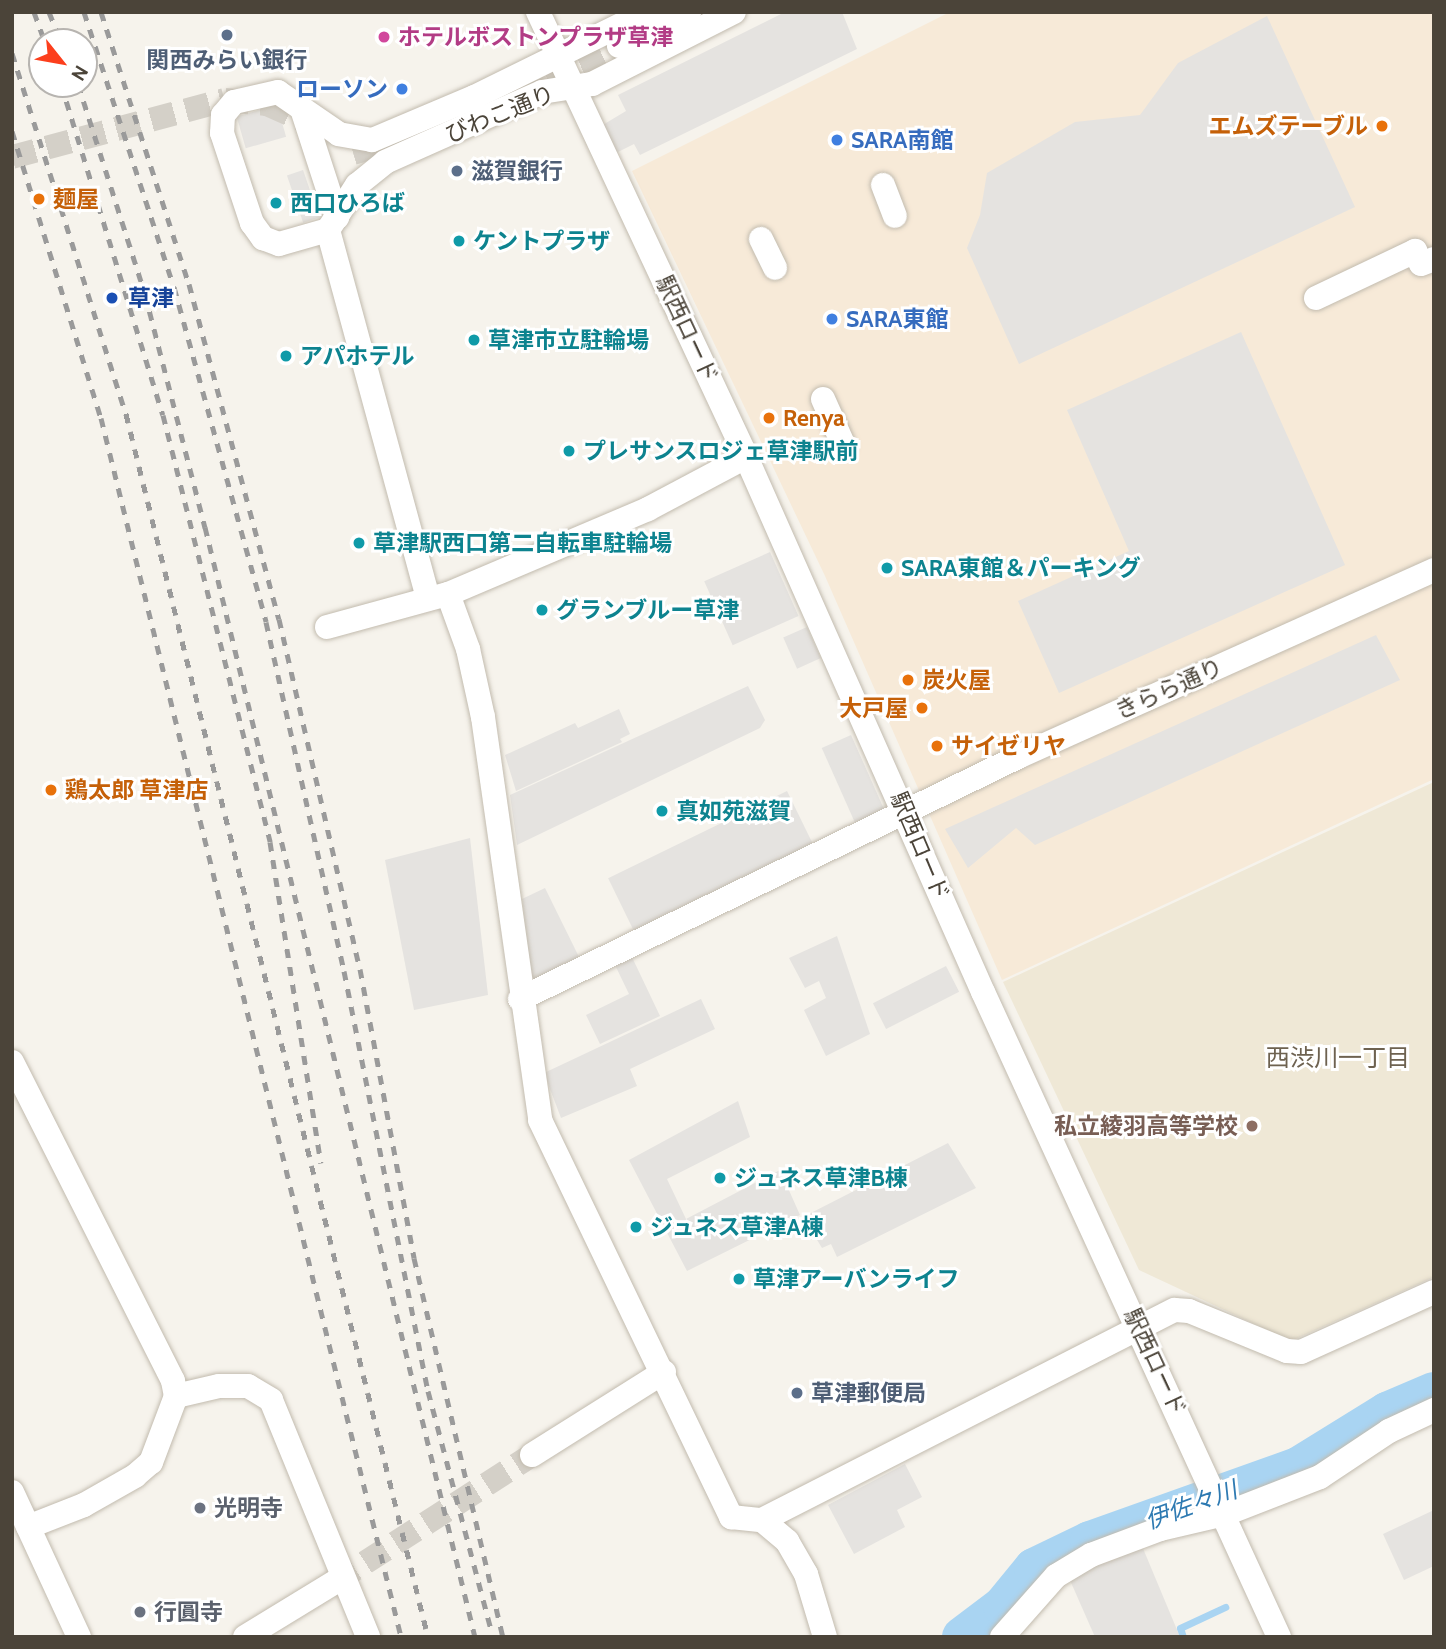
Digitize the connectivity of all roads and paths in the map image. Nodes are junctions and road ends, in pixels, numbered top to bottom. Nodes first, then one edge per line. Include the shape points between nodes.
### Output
1 (538, 12) edge
2 (647, 12) edge
3 (689, 12) edge
4 (734, 12) edge
5 (619, 46) tunnel mouth
6 (556, 57) junction
7 (571, 87) junction
8 (302, 110) junction
9 (883, 186) dead end
10 (895, 216) dead end
11 (332, 223) junction
12 (761, 239) dead end
13 (1434, 259) edge
14 (775, 268) dead end
15 (1316, 298) dead end
16 (823, 399) dead end
17 (844, 446) dead end
18 (746, 457) junction
19 (1434, 570) edge
20 (438, 597) junction
21 (327, 627) dead end
22 (905, 811) junction
23 (520, 999) junction
24 (12, 1062) edge
25 (1434, 1292) edge
26 (1140, 1329) junction
27 (664, 1372) junction
28 (176, 1396) junction
29 (1434, 1410) edge
30 (532, 1455) tunnel mouth
31 (12, 1492) edge
32 (1223, 1510) junction
33 (762, 1520) junction
34 (28, 1527) junction
35 (335, 1582) tunnel mouth
36 (79, 1637) edge
37 (244, 1637) edge
38 (368, 1637) edge
39 (825, 1637) edge
40 (1002, 1637) edge
41 (1279, 1637) edge

1 - 6 street, 駅西ロード
2 - 6 street, びわこ通り
3 - 5 street
4 - 7 street, びわこ通り via 592,84
6 - 7 street, 駅西ロード
6 - 8 street, びわこ通り via 372,140 346,137
7 - 11 street, びわこ通り via 542,92 385,162 357,185
7 - 18 street, 駅西ロード
8 - 11 street
8 - 11 street, びわこ通り via 270,90 234,102 223,115 222,133 258,233 279,244
9 - 10 street
11 - 20 street
12 - 14 street
13 - 15 street via 1421,264 1415,251
16 - 17 street
18 - 20 street via 648,509
18 - 22 street, 駅西ロード
19 - 22 street, きらら通り
20 - 21 street
20 - 23 street via 468,649 483,718
22 - 23 street, きらら通り
22 - 26 street, 駅西ロード via 983,992
23 - 27 street via 540,1120
24 - 28 street via 173,1381
25 - 26 street via 1301,1352 1287,1351 1189,1311 1175,1311
26 - 32 street, 駅西ロード
26 - 33 street
27 - 30 street
27 - 33 street via 731,1517
28 - 34 street via 151,1462 84,1505
28 - 38 street via 219,1386 248,1386 271,1400
29 - 32 street via 1377,1438 1320,1477
31 - 34 street
32 - 40 street via 1091,1555 1056,1576
32 - 41 street, 駅西ロード
33 - 39 street via 787,1541 806,1574
34 - 36 street
35 - 37 street

